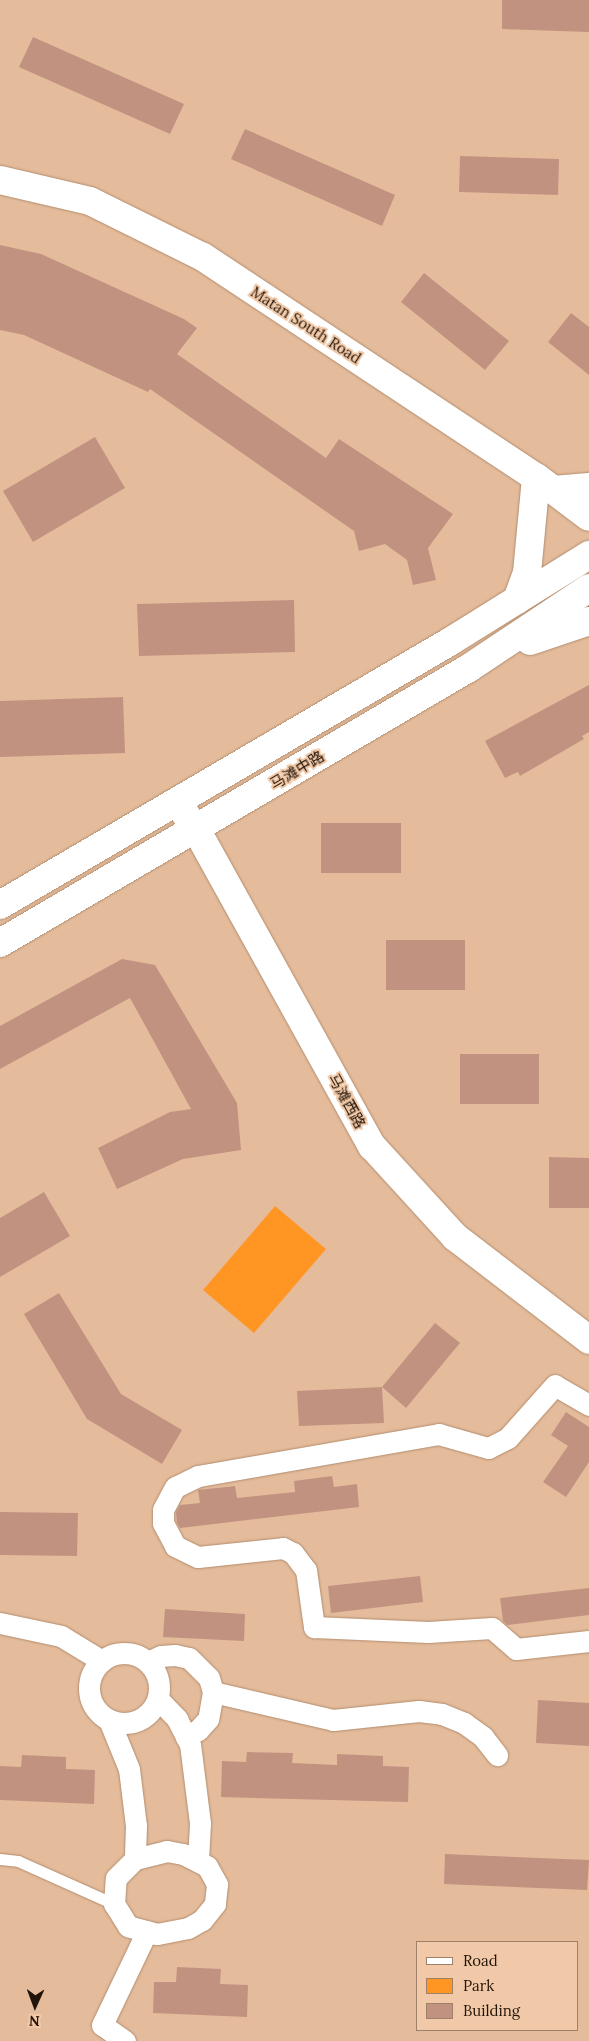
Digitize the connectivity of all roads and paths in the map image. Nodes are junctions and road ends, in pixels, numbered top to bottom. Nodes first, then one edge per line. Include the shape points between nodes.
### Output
1 (0, 180) edge
2 (545, 483) junction
3 (589, 487) edge
4 (589, 517) edge
5 (589, 555) edge
6 (589, 588) edge
7 (517, 600) junction
8 (589, 621) edge
9 (470, 668) junction
10 (177, 802) junction
11 (196, 829) junction
12 (0, 905) edge
13 (0, 943) edge
14 (589, 1340) edge
15 (589, 1405) edge
16 (0, 1623) edge
17 (589, 1641) edge
18 (102, 1661) junction
19 (148, 1662) junction
20 (214, 1692) junction
21 (158, 1699) junction
22 (109, 1720) junction
23 (186, 1736) junction
24 (497, 1755) dead end
25 (0, 1859) edge
26 (135, 1859) junction
27 (198, 1861) junction
28 (114, 1904) junction
29 (147, 1931) junction
30 (125, 2041) edge

1 - 2 main road, Matan South Road via 90,201 203,257
2 - 3 main road
2 - 4 main road, Matan South Road
2 - 7 main road via 527,573
5 - 7 main road
6 - 9 main road, 马滩中路
7 - 10 main road
8 - 9 main road via 554,631
9 - 11 main road, 马滩中路
10 - 11 main road, 马滩西路
10 - 12 main road
11 - 13 main road, 马滩中路
11 - 14 main road, 马滩西路 via 372,1146 455,1238
15 - 17 street via 555,1385 508,1438 488,1448 439,1434 198,1476 175,1487 163,1510 163,1523 175,1546 198,1558 283,1548 293,1554 306,1570 314,1627 428,1632 492,1628 516,1649
16 - 18 street via 61,1636
18 - 19 street via 110,1656 130,1654
18 - 22 street via 91,1678 90,1698 94,1707
19 - 20 street via 161,1656 189,1658 209,1678
19 - 21 street via 158,1679
20 - 23 street via 208,1719 198,1730
20 - 24 street via 333,1720 419,1711 442,1714 464,1722 483,1737
21 - 22 street via 154,1708 139,1720 119,1723
21 - 23 street via 177,1719
22 - 26 street via 129,1769 136,1826
23 - 27 street via 196,1772 200,1823
25 - 28 lane via 18,1861
26 - 27 street via 167,1851
26 - 28 street via 116,1878
27 - 29 street via 210,1870 217,1884 215,1904 210,1913 188,1928 157,1934
28 - 29 street via 128,1926
29 - 30 street via 102,2025

